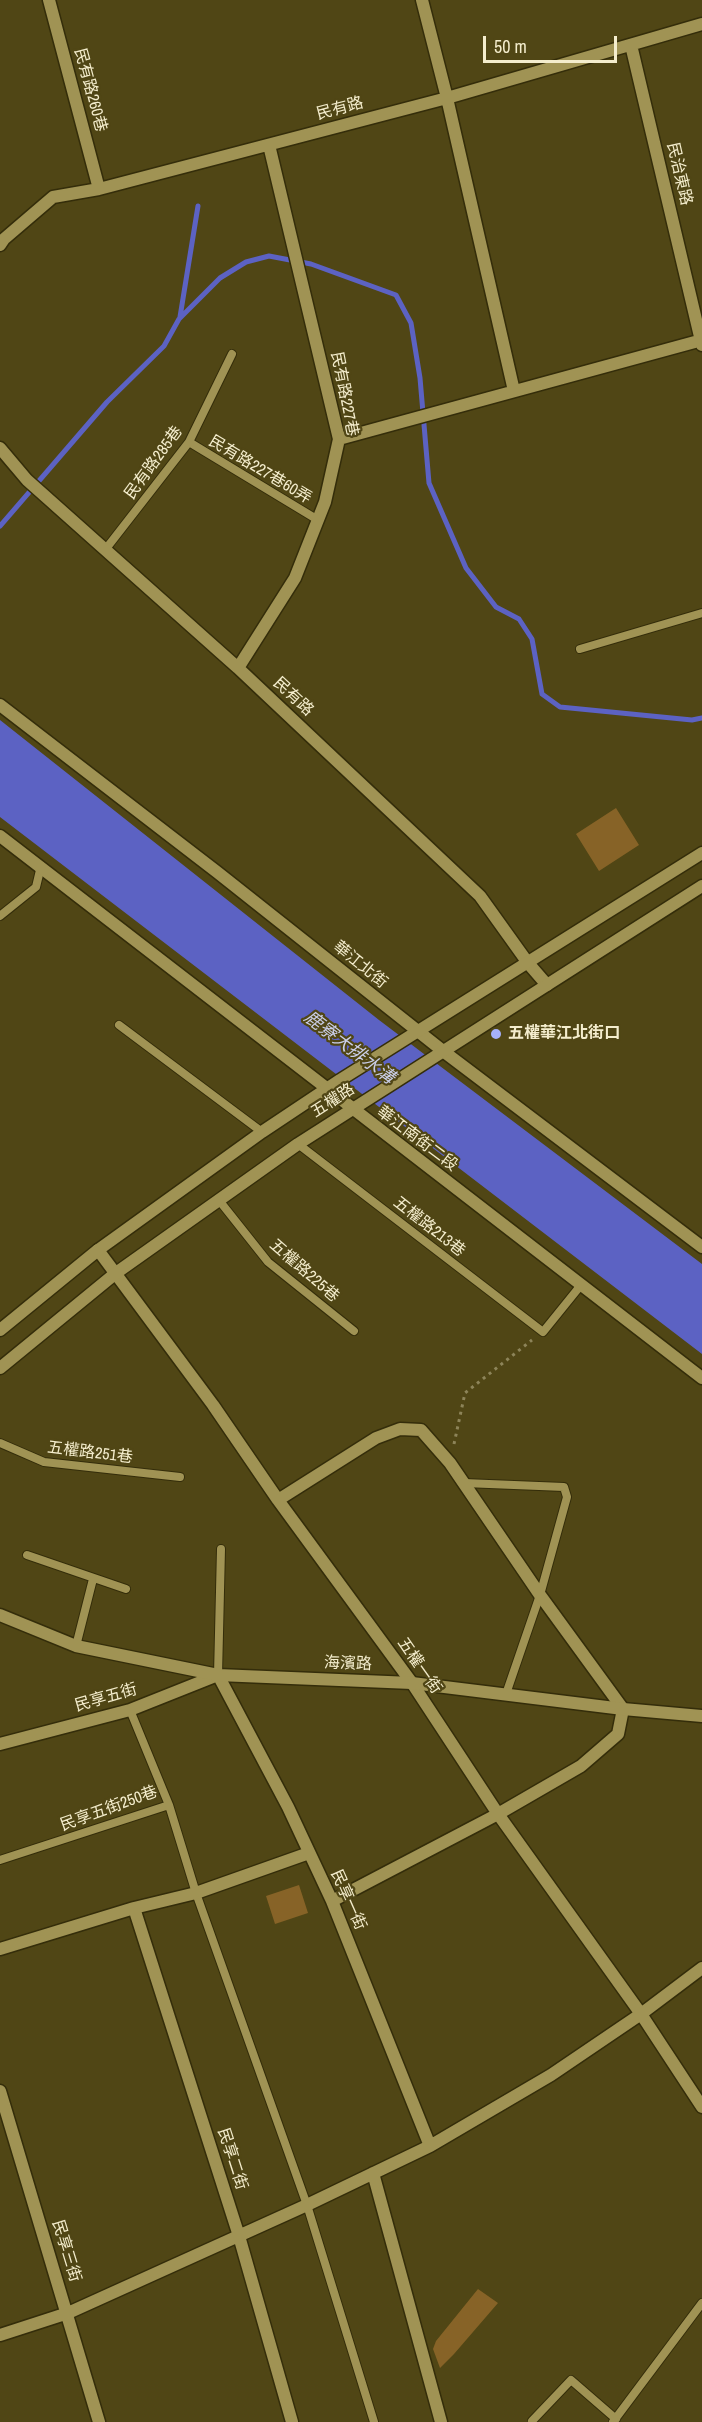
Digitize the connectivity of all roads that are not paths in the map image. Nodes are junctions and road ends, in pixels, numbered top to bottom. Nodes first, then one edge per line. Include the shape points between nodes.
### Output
1 (49, 0) edge
2 (422, 0) edge
3 (702, 24) edge
4 (631, 45) junction
5 (447, 98) junction
6 (269, 145) junction
7 (99, 189) junction
8 (0, 246) edge
9 (702, 342) edge
10 (232, 354) dead end
11 (514, 391) junction
12 (339, 439) junction
13 (189, 442) junction
14 (0, 448) edge
15 (318, 520) junction
16 (105, 550) junction
17 (702, 613) edge
18 (580, 649) dead end
19 (237, 668) junction
20 (2, 712) edge
21 (0, 836) edge
22 (702, 853) edge
23 (41, 866) junction
24 (702, 886) edge
25 (0, 916) edge
26 (528, 963) junction
27 (547, 985) junction
28 (118, 1026) dead end
29 (415, 1033) junction
30 (438, 1054) junction
31 (328, 1088) junction
32 (351, 1109) junction
33 (262, 1132) junction
34 (298, 1144) junction
35 (218, 1199) junction
36 (702, 1247) edge
37 (98, 1250) junction
38 (116, 1273) junction
39 (581, 1285) junction
40 (0, 1330) edge
41 (354, 1331) dead end
42 (0, 1368) edge
43 (702, 1378) edge
44 (0, 1443) edge
45 (180, 1477) dead end
46 (464, 1483) junction
47 (278, 1500) junction
48 (221, 1549) dead end
49 (27, 1555) dead end
50 (93, 1579) junction
51 (126, 1589) dead end
52 (540, 1595) junction
53 (0, 1615) edge
54 (76, 1646) junction
55 (218, 1675) junction
56 (412, 1683) junction
57 (506, 1694) junction
58 (623, 1709) junction
59 (130, 1710) junction
60 (702, 1716) edge
61 (0, 1744) edge
62 (169, 1805) junction
63 (498, 1814) junction
64 (309, 1853) junction
65 (0, 1860) edge
66 (196, 1893) junction
67 (332, 1901) junction
68 (134, 1908) junction
69 (0, 1948) edge
70 (702, 1968) edge
71 (641, 2014) junction
72 (0, 2091) edge
73 (702, 2107) edge
74 (430, 2146) junction
75 (373, 2172) junction
76 (307, 2205) junction
77 (239, 2236) junction
78 (702, 2303) edge
79 (68, 2313) junction
80 (0, 2335) edge
81 (614, 2420) edge
82 (532, 2421) edge
83 (99, 2422) edge
84 (292, 2422) edge
85 (374, 2422) edge
86 (441, 2422) edge

1 - 7 street, 民有路260巷
2 - 5 street
3 - 4 street, 民有路
4 - 5 street, 民有路
4 - 9 street, 民治東路
5 - 6 street, 民有路
5 - 11 street
6 - 7 street, 民有路
6 - 12 street, 民有路227巷
7 - 8 street, 民有路 via 53,197
9 - 11 street
10 - 13 lane, 民有路285巷
11 - 12 street
12 - 15 street, 民有路227巷
13 - 15 lane, 民有路227巷60弄
13 - 16 lane, 民有路285巷
14 - 16 street, 民有路 via 27,480
15 - 19 street, 民有路227巷 via 295,578
16 - 19 street, 民有路
17 - 18 lane
19 - 26 street, 民有路 via 480,896
20 - 29 street, 華江北街 via 217,872
21 - 23 street, 華江南街二段
22 - 26 street, 五權路
23 - 25 lane via 36,887
23 - 31 street, 華江南街二段
24 - 27 street, 五權路
26 - 27 street, 民有路
26 - 29 street, 五權路
27 - 30 street, 五權路
28 - 33 lane
29 - 30 street, 華江北街
29 - 31 street, 五權路
30 - 32 street, 五權路
30 - 36 street, 華江北街
31 - 32 street, 華江南街二段
31 - 33 street, 五權路
32 - 34 street, 五權路
32 - 39 street, 華江南街二段
33 - 37 street, 五權路
34 - 35 street, 五權路
34 - 39 lane, 五權路213巷 via 543,1332
35 - 38 street, 五權路
35 - 41 lane, 五權路225巷 via 268,1262
37 - 38 street, 五權一街
37 - 40 street, 五權路
38 - 42 street, 五權路
38 - 47 street, 五權一街
39 - 43 street, 華江南街二段
44 - 45 lane, 五權路251巷 via 44,1462
46 - 47 street via 422,1430 400,1429 376,1438
46 - 52 street
46 - 52 lane via 564,1487 567,1497
47 - 56 street, 五權一街
48 - 55 lane
49 - 50 lane
50 - 51 lane
50 - 54 lane
52 - 57 lane
52 - 58 street
53 - 54 street, 海濱路
54 - 55 street, 海濱路
55 - 56 street, 海濱路
55 - 59 street, 民享五街
55 - 64 street, 民享一街
56 - 57 street, 海濱路
56 - 63 street, 五權一街
57 - 58 street, 海濱路
58 - 60 street, 海濱路
58 - 63 street via 618,1734 606,1746 581,1766
59 - 61 street, 民享五街
59 - 62 lane, 民享五街250巷
62 - 65 lane, 民享五街250巷
62 - 66 lane
63 - 67 street
63 - 71 street, 五權一街
64 - 66 street
64 - 67 street, 民享一街
66 - 68 street
66 - 76 lane
67 - 74 street, 民享一街
68 - 69 street
68 - 77 street, 民享二街
70 - 71 street
71 - 73 street, 五權一街
71 - 74 street via 551,2075
72 - 79 street, 民享三街
74 - 75 street
75 - 76 street
75 - 86 street
76 - 77 street
76 - 85 lane
77 - 79 street
77 - 84 street, 民享二街
78 - 81 lane
79 - 80 street
79 - 83 street, 民享三街
81 - 82 lane via 571,2380

